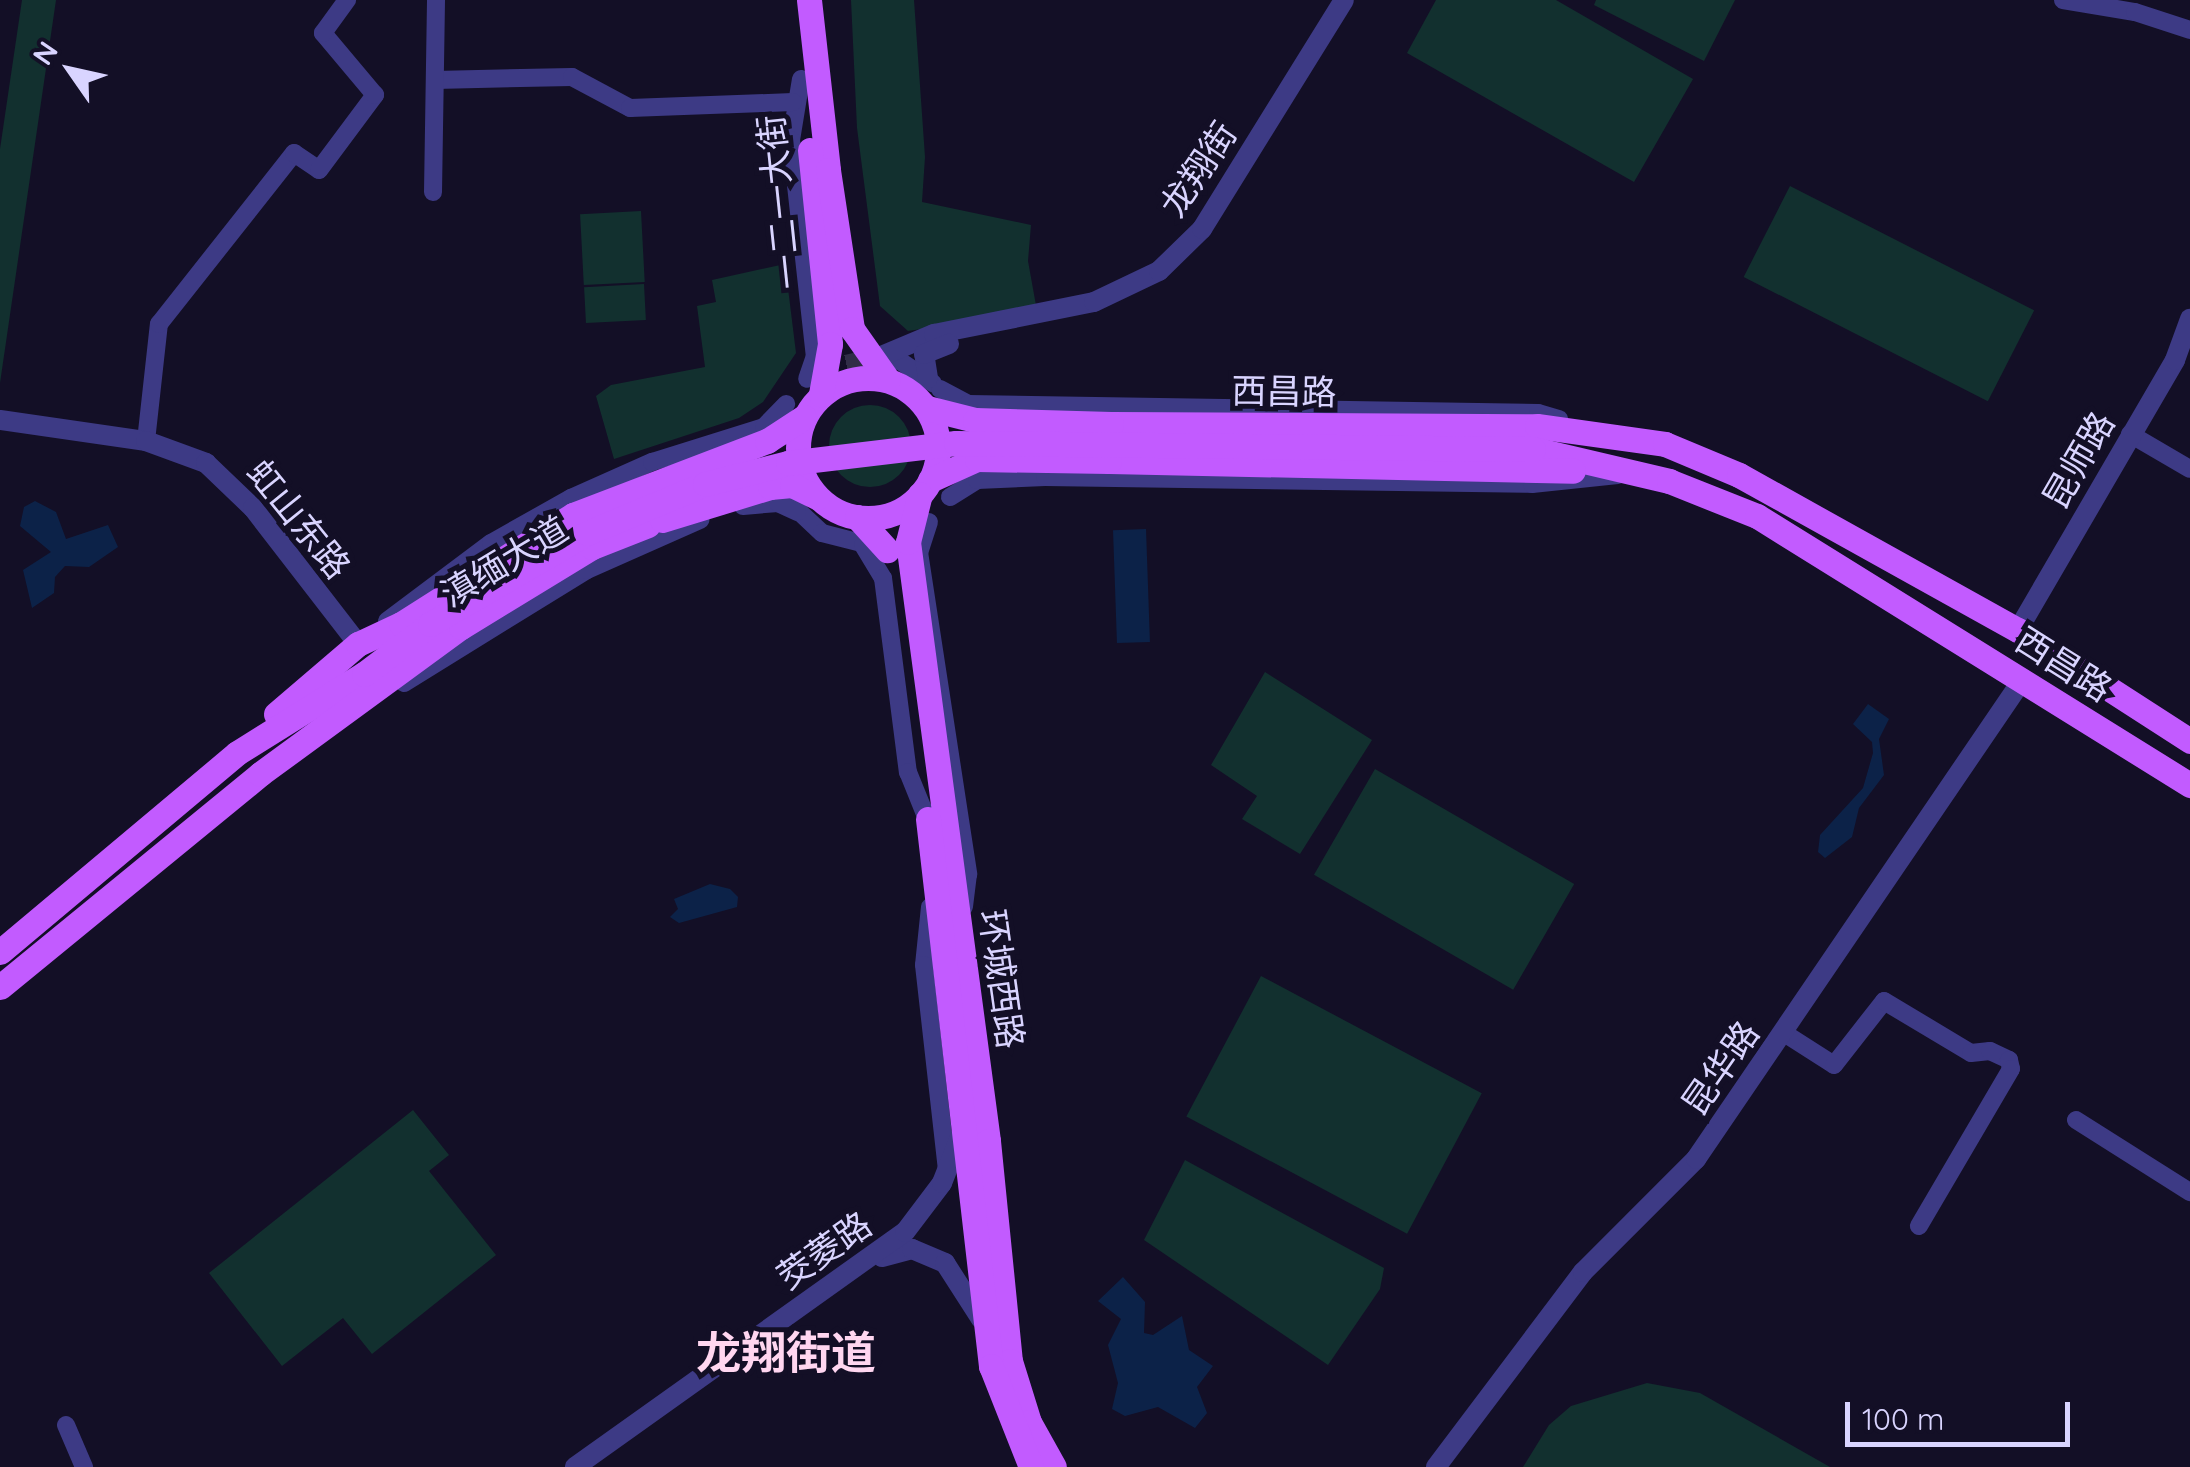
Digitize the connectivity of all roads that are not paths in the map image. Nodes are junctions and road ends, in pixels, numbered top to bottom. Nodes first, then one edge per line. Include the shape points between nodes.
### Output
1 (346, 0) edge
2 (436, 0) edge
3 (795, 0) edge
4 (810, 0) edge
5 (1344, 0) edge
6 (1355, 0) edge
7 (2062, 0) edge
8 (2190, 30) edge
9 (435, 80) junction
10 (797, 91) junction
11 (433, 192) dead end
12 (2190, 319) edge
13 (881, 365) junction
14 (816, 381) junction
15 (936, 394) junction
16 (795, 411) junction
17 (0, 420) edge
18 (777, 431) dead end
19 (2130, 434) junction
20 (1641, 440) junction
21 (146, 441) junction
22 (867, 449) joint
23 (1533, 449) junction
24 (2190, 469) edge
25 (1633, 474) junction
26 (939, 488) junction
27 (800, 503) junction
28 (857, 518) junction
29 (895, 539) junction
30 (2018, 630) junction
31 (358, 644) junction
32 (364, 674) junction
33 (2023, 679) junction
34 (2190, 741) edge
35 (304, 742) junction
36 (237, 753) junction
37 (260, 774) junction
38 (2190, 784) edge
39 (932, 876) junction
40 (0, 952) edge
41 (0, 988) edge
42 (1784, 1033) junction
43 (966, 1116) junction
44 (2076, 1120) dead end
45 (948, 1171) junction
46 (2190, 1192) edge
47 (1919, 1226) dead end
48 (986, 1330) junction
49 (66, 1425) dead end
50 (1028, 1464) edge
51 (84, 1467) edge
52 (575, 1467) edge
53 (587, 1467) edge
54 (1054, 1467) edge
55 (1436, 1467) edge

1 - 21 street via 323,33 375,95 319,170 294,153 160,324
2 - 9 street
3 - 10 main road, 一二一大街
4 - 13 main road, 一二一大街, bridge via 852,329
5 - 13 street, 龙翔街 via 1202,229 1159,271 1094,302 934,334
6 - 15 street, 龙翔街 via 1213,233 1169,279 1097,313 930,348 922,362
7 - 8 street
9 - 10 street via 572,77 630,108
9 - 11 street
10 - 14 street via 792,178
10 - 14 main road, 一二一大街, bridge via 810,150 830,344
12 - 19 street, 昆师路 via 2175,360
13 - 14 main road via 846,380
13 - 15 main road
14 - 16 main road, bridge
15 - 20 street via 968,404 1538,413
15 - 20 main road, 西昌路, bridge via 975,420 1537,426
15 - 26 main road, bridge
16 - 18 street
16 - 27 main road, bridge
16 - 31 street via 571,498 478,552
16 - 31 main road, 滇缅大道, bridge via 767,441 573,515
17 - 21 street, 虹山东路
19 - 24 street
19 - 30 street, 昆师路
20 - 23 main road, 西昌路
20 - 30 main road, 西昌路 via 1738,474
21 - 31 street, 虹山东路 via 206,462 226,479
22 - 23 main road, 西昌路, bridge via 1048,442
22 - 32 main road, 滇缅大道, bridge via 705,484 588,533 430,624
23 - 25 main road, 西昌路
25 - 26 street via 1532,484 1045,477
25 - 26 main road, 西昌路, bridge via 978,460
25 - 33 main road, 西昌路 via 1703,492 1757,516
26 - 28 main road via 896,514
26 - 29 main road, 环城西路, bridge
27 - 28 main road
27 - 29 street via 822,533
27 - 35 street via 760,502 648,540 483,630
27 - 35 main road, 滇缅大道, bridge via 792,485 718,499 592,548 461,627
28 - 29 main road, bridge
29 - 39 main road, 环城西路
29 - 54 main road, 环城西路 via 961,932 1010,1361
30 - 34 main road, 西昌路
31 - 36 main road, 滇缅大道
32 - 36 main road, 滇缅大道
32 - 37 main road, 滇缅大道
33 - 38 main road, 西昌路
33 - 42 street, 昆华路
35 - 37 main road, 滇缅大道
36 - 40 main road, 滇缅大道
37 - 41 main road, 滇缅大道
39 - 43 main road, 环城西路
39 - 45 street via 924,965
42 - 47 street via 1834,1065 1884,1000 1971,1053 1990,1050 2009,1060 2011,1069
42 - 55 street, 昆华路 via 1696,1160 1582,1272
43 - 45 street, 茭菱路
43 - 48 main road, 环城西路
44 - 46 street
45 - 52 street, 茭菱路 via 905,1232
48 - 50 main road, 环城西路 via 998,1395
48 - 53 street, 茭菱路 via 955,1272 932,1255 900,1248
49 - 51 street

